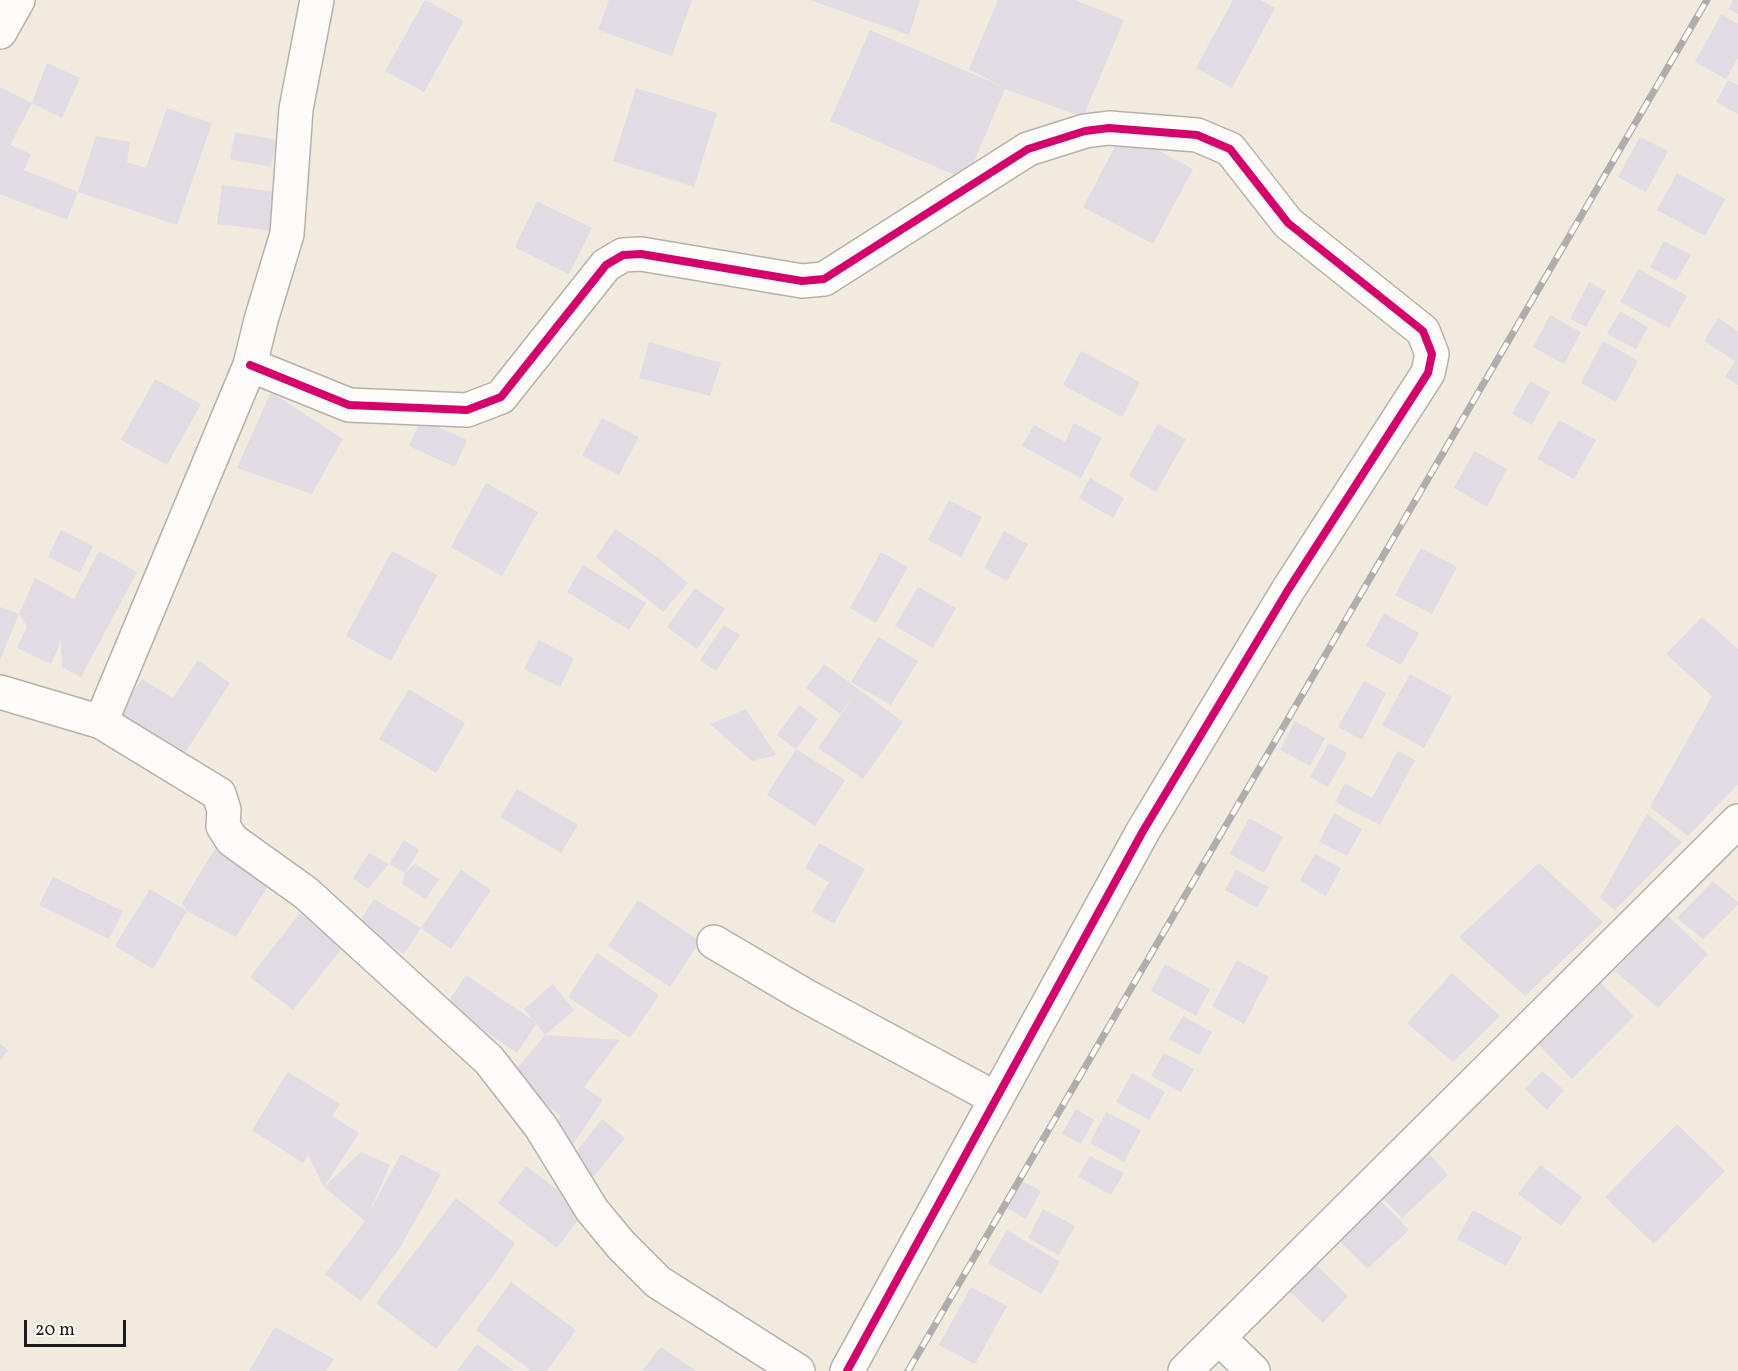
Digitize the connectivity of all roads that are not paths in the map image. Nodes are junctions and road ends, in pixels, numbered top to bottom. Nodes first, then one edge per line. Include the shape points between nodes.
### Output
1 (18, 0) edge
2 (311, 2) edge
3 (0, 32) edge
4 (250, 365) junction
5 (0, 692) edge
6 (100, 722) junction
7 (1738, 821) edge
8 (714, 942) dead end
9 (995, 1098) junction
10 (1219, 1338) junction
11 (798, 1371) edge
12 (847, 1371) edge
13 (1185, 1371) edge
14 (1253, 1371) edge

1 - 3 street
2 - 4 street via 296,109 287,234
4 - 6 street
4 - 9 street via 349,405 467,410 501,397 606,265 623,255 641,254 802,281 824,279 1028,150 1085,131 1108,128 1197,135 1230,149 1288,223 1423,332 1432,354 1428,373 1288,590 1143,831
5 - 6 street
6 - 11 street via 219,794 223,826 232,840 306,893 489,1060 541,1127 592,1210 658,1282
7 - 10 street
8 - 9 street
9 - 12 street
10 - 13 street
10 - 14 street

